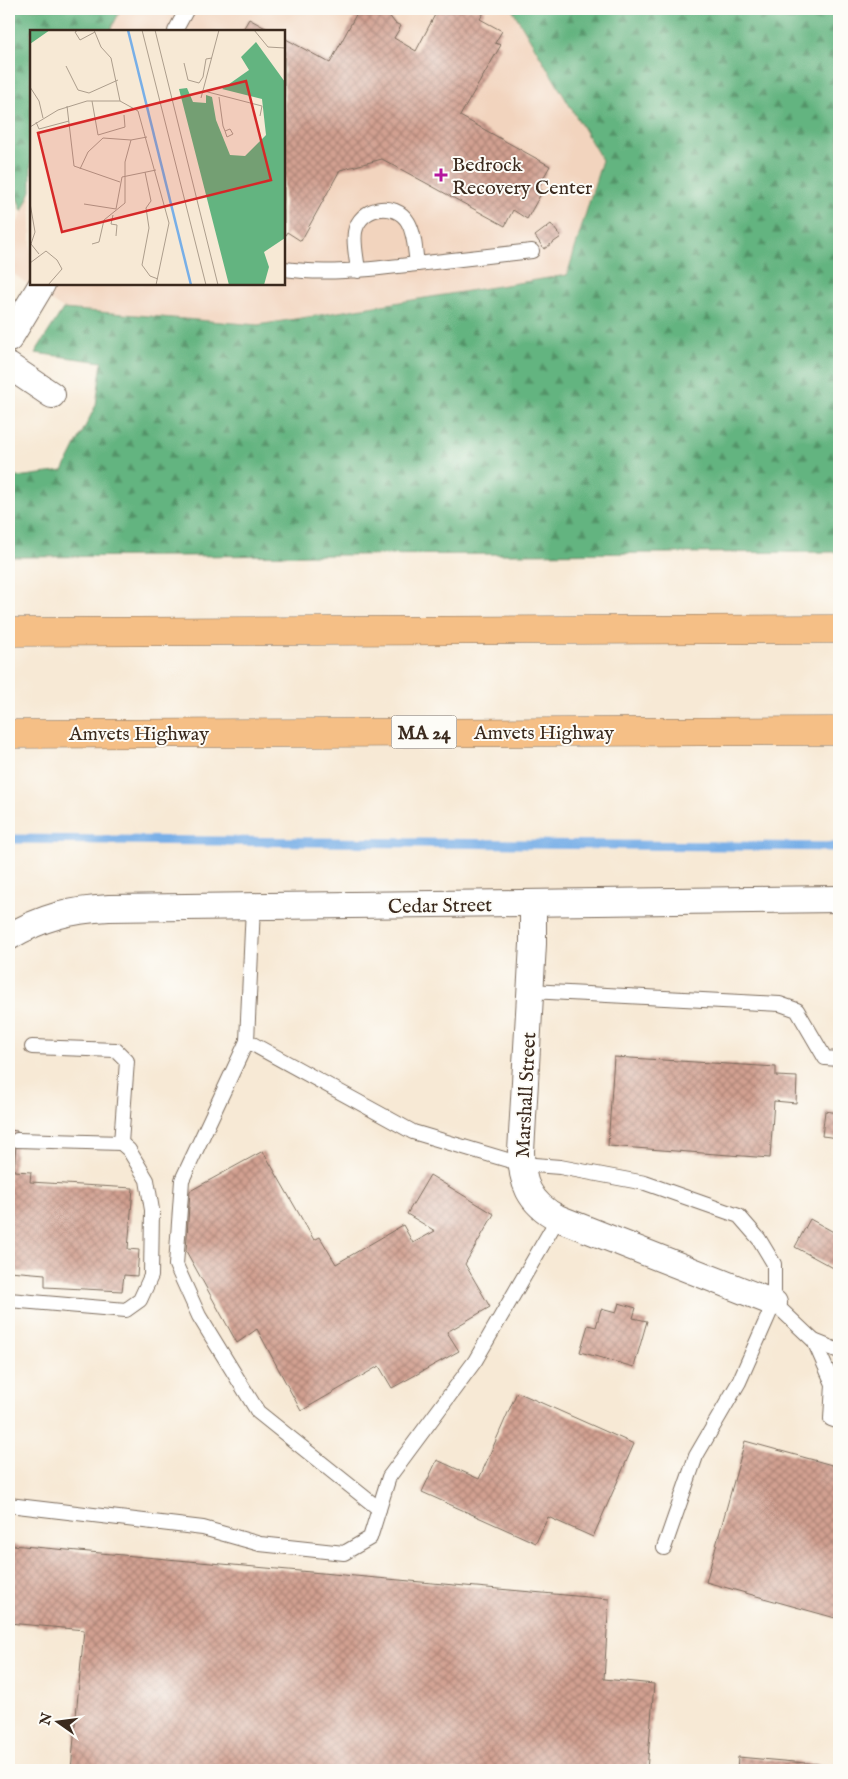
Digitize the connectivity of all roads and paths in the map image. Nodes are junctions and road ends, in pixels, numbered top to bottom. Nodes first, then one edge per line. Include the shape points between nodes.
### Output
1 (187, 9) edge
2 (176, 30) edge
3 (532, 251) dead end
4 (417, 264) junction
5 (285, 269) edge
6 (358, 271) junction
7 (41, 285) edge
8 (9, 339) edge
9 (9, 366) edge
10 (52, 394) dead end
11 (839, 629) edge
12 (9, 632) edge
13 (839, 731) edge
14 (9, 734) edge
15 (839, 899) edge
16 (533, 904) junction
17 (253, 906) junction
18 (9, 937) edge
19 (530, 991) junction
20 (248, 1041) junction
21 (32, 1047) dead end
22 (839, 1059) edge
23 (16, 1140) dead end
24 (121, 1143) junction
25 (521, 1164) junction
26 (558, 1218) junction
27 (9, 1300) edge
28 (774, 1303) junction
29 (814, 1341) junction
30 (839, 1351) edge
31 (839, 1422) edge
32 (9, 1505) edge
33 (379, 1509) junction
34 (664, 1548) dead end

1 - 2 lane
3 - 4 lane
4 - 6 lane
4 - 6 lane via 408,222 402,215 384,208 374,210 358,222 355,242
5 - 6 lane
7 - 8 street
9 - 10 street
11 - 12 highway
13 - 14 highway, Amvets Highway / MA 24
15 - 16 street, Cedar Street
16 - 17 street, Cedar Street
16 - 19 street, Marshall Street
17 - 18 street, Cedar Street via 74,911 41,920
17 - 20 lane
19 - 22 lane via 780,1004 797,1010 825,1058
19 - 25 street, Marshall Street
20 - 25 lane via 414,1132
20 - 33 lane via 182,1180 176,1265 199,1316 258,1412
21 - 24 lane via 116,1050 127,1061
23 - 24 lane
24 - 27 lane via 130,1150 147,1180 152,1210 151,1276 140,1300 126,1310
25 - 26 street, Marshall Street via 523,1178 536,1202
25 - 28 lane via 560,1167 645,1183 739,1216 759,1239 774,1264
26 - 28 street, Marshall Street
26 - 33 lane via 475,1361 389,1477
28 - 29 lane
28 - 34 lane via 739,1382 696,1456
29 - 30 lane
29 - 31 lane via 833,1384 831,1419
32 - 33 lane via 204,1528 260,1544 344,1553 370,1538

